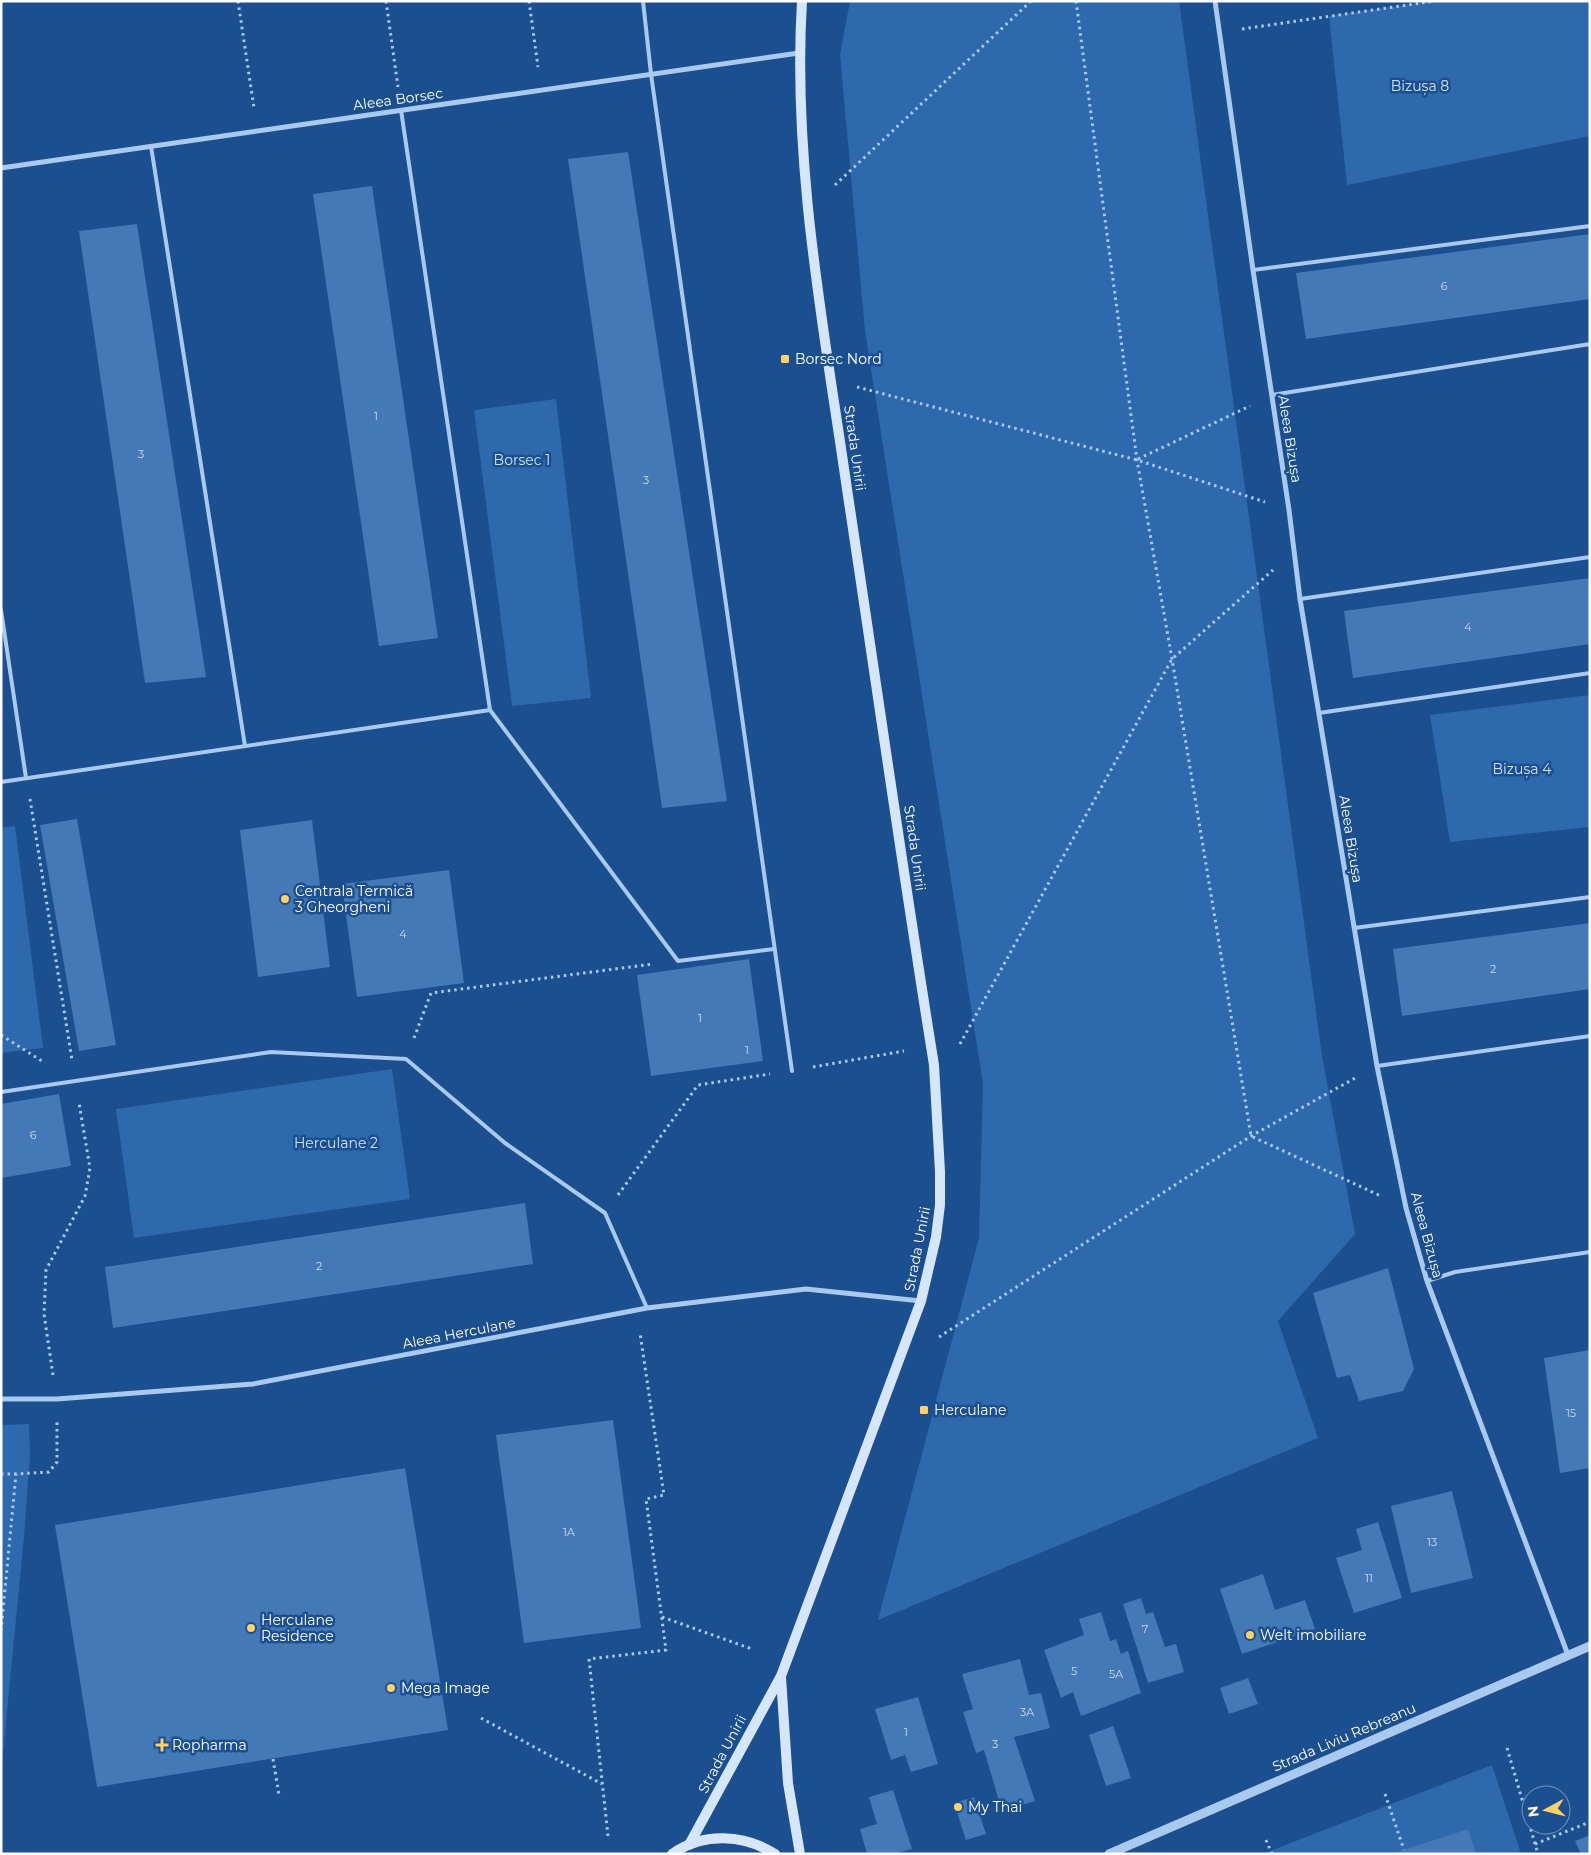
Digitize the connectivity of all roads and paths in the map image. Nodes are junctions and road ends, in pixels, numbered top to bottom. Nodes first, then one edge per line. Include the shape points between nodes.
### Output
1 (238, 1) edge
2 (386, 1) edge
3 (529, 1) edge
4 (643, 1) edge
5 (802, 1) edge
6 (1031, 1) edge
7 (1076, 1) edge
8 (1215, 1) edge
9 (1435, 1) edge
10 (1220, 32) junction
11 (799, 53) junction
12 (651, 74) junction
13 (541, 90) junction
14 (401, 110) junction
15 (257, 130) junction
16 (151, 146) junction
17 (1, 168) edge
18 (835, 185) dead end
19 (1590, 226) edge
20 (1253, 270) junction
21 (1590, 344) edge
22 (854, 386) dead end
23 (1272, 395) junction
24 (1138, 460) junction
25 (1289, 510) junction
26 (1294, 550) junction
27 (1590, 557) edge
28 (1300, 599) junction
29 (1, 610) edge
30 (1172, 659) junction
31 (1590, 673) edge
32 (490, 710) junction
33 (1319, 713) junction
34 (245, 746) junction
35 (26, 778) junction
36 (1, 782) edge
37 (1590, 897) edge
38 (1354, 928) junction
39 (774, 948) junction
40 (678, 961) junction
41 (1, 1035) edge
42 (1590, 1036) edge
43 (960, 1044) dead end
44 (904, 1051) dead end
45 (406, 1059) junction
46 (1377, 1066) junction
47 (792, 1071) junction
48 (75, 1082) junction
49 (1, 1092) edge
50 (1251, 1136) junction
51 (1406, 1208) junction
52 (605, 1214) junction
53 (1590, 1252) edge
54 (1427, 1281) junction
55 (921, 1301) junction
56 (647, 1308) junction
57 (637, 1310) junction
58 (940, 1337) dead end
59 (1, 1399) edge
60 (57, 1399) junction
61 (1, 1474) edge
62 (16, 1474) junction
63 (662, 1617) junction
64 (1, 1632) edge
65 (1590, 1646) edge
66 (752, 1649) dead end
67 (1568, 1655) junction
68 (781, 1676) junction
69 (481, 1718) dead end
70 (1507, 1748) dead end
71 (273, 1759) dead end
72 (602, 1784) junction
73 (1385, 1794) dead end
74 (278, 1795) dead end
75 (1590, 1822) edge
76 (608, 1836) dead end
77 (1266, 1840) dead end
78 (1535, 1844) junction
79 (689, 1845) junction
80 (1404, 1850) dead end
81 (672, 1854) edge
82 (775, 1854) edge
83 (800, 1854) edge
84 (1109, 1854) edge
85 (1272, 1854) edge
86 (1538, 1854) edge

1 - 15 path
2 - 14 path
3 - 13 path
4 - 12 lane
5 - 11 main road, Strada Unirii
6 - 18 path
7 - 24 path
8 - 10 street, Aleea Bizușa
9 - 10 path
10 - 20 street, Aleea Bizușa
11 - 12 street, Aleea Borsec
11 - 55 main road, Strada Unirii via 808,211 934,1072 940,1205
12 - 13 street, Aleea Borsec
12 - 39 lane
13 - 14 street, Aleea Borsec
14 - 15 street, Aleea Borsec
14 - 32 lane
15 - 16 street, Aleea Borsec
16 - 17 street, Aleea Borsec
16 - 34 lane
19 - 20 lane
20 - 23 street, Aleea Bizușa
21 - 23 lane
22 - 24 path
23 - 24 path
23 - 25 street, Aleea Bizușa
24 - 25 path
24 - 30 path
25 - 26 street, Aleea Bizușa
26 - 28 street, Aleea Bizușa
26 - 30 path
27 - 28 lane
28 - 33 street, Aleea Bizușa
29 - 35 lane
30 - 43 path
30 - 50 path
31 - 33 lane
32 - 34 lane
32 - 40 lane
33 - 38 street, Aleea Bizușa
34 - 35 lane
35 - 36 lane
35 - 48 path
37 - 38 lane
38 - 46 street, Aleea Bizușa
39 - 40 lane
39 - 47 lane
40 - 45 path via 431,993
41 - 48 path
42 - 46 lane
44 - 47 path
45 - 48 lane via 271,1052
45 - 52 lane via 505,1143
46 - 50 path
46 - 51 street, Aleea Bizușa
47 - 52 path via 698,1085
48 - 49 lane
48 - 60 path via 90,1168 85,1196 46,1270 44,1314
50 - 51 path
50 - 58 path
51 - 54 street, Aleea Bizușa
52 - 56 lane
53 - 54 lane via 1455,1272
54 - 67 street, Aleea Bizușa
55 - 56 street, Aleea Herculane via 806,1289
55 - 68 main road, Strada Unirii
56 - 57 street, Aleea Herculane
57 - 60 street, Aleea Herculane via 254,1384
57 - 63 path via 664,1495 646,1499
59 - 60 street, Aleea Herculane
60 - 62 path via 57,1462 49,1472
61 - 62 path
62 - 64 path
63 - 66 path
63 - 72 path via 666,1650 589,1659
65 - 67 street, Strada Liviu Rebreanu
67 - 84 street, Strada Liviu Rebreanu
68 - 79 main road, Strada Unirii
68 - 83 main road, Strada Unirii via 788,1783
69 - 72 path
70 - 78 path
71 - 74 path
72 - 76 path
73 - 80 path
75 - 78 path
77 - 85 path
78 - 86 path
79 - 81 main road
79 - 82 main road via 713,1838 738,1839

